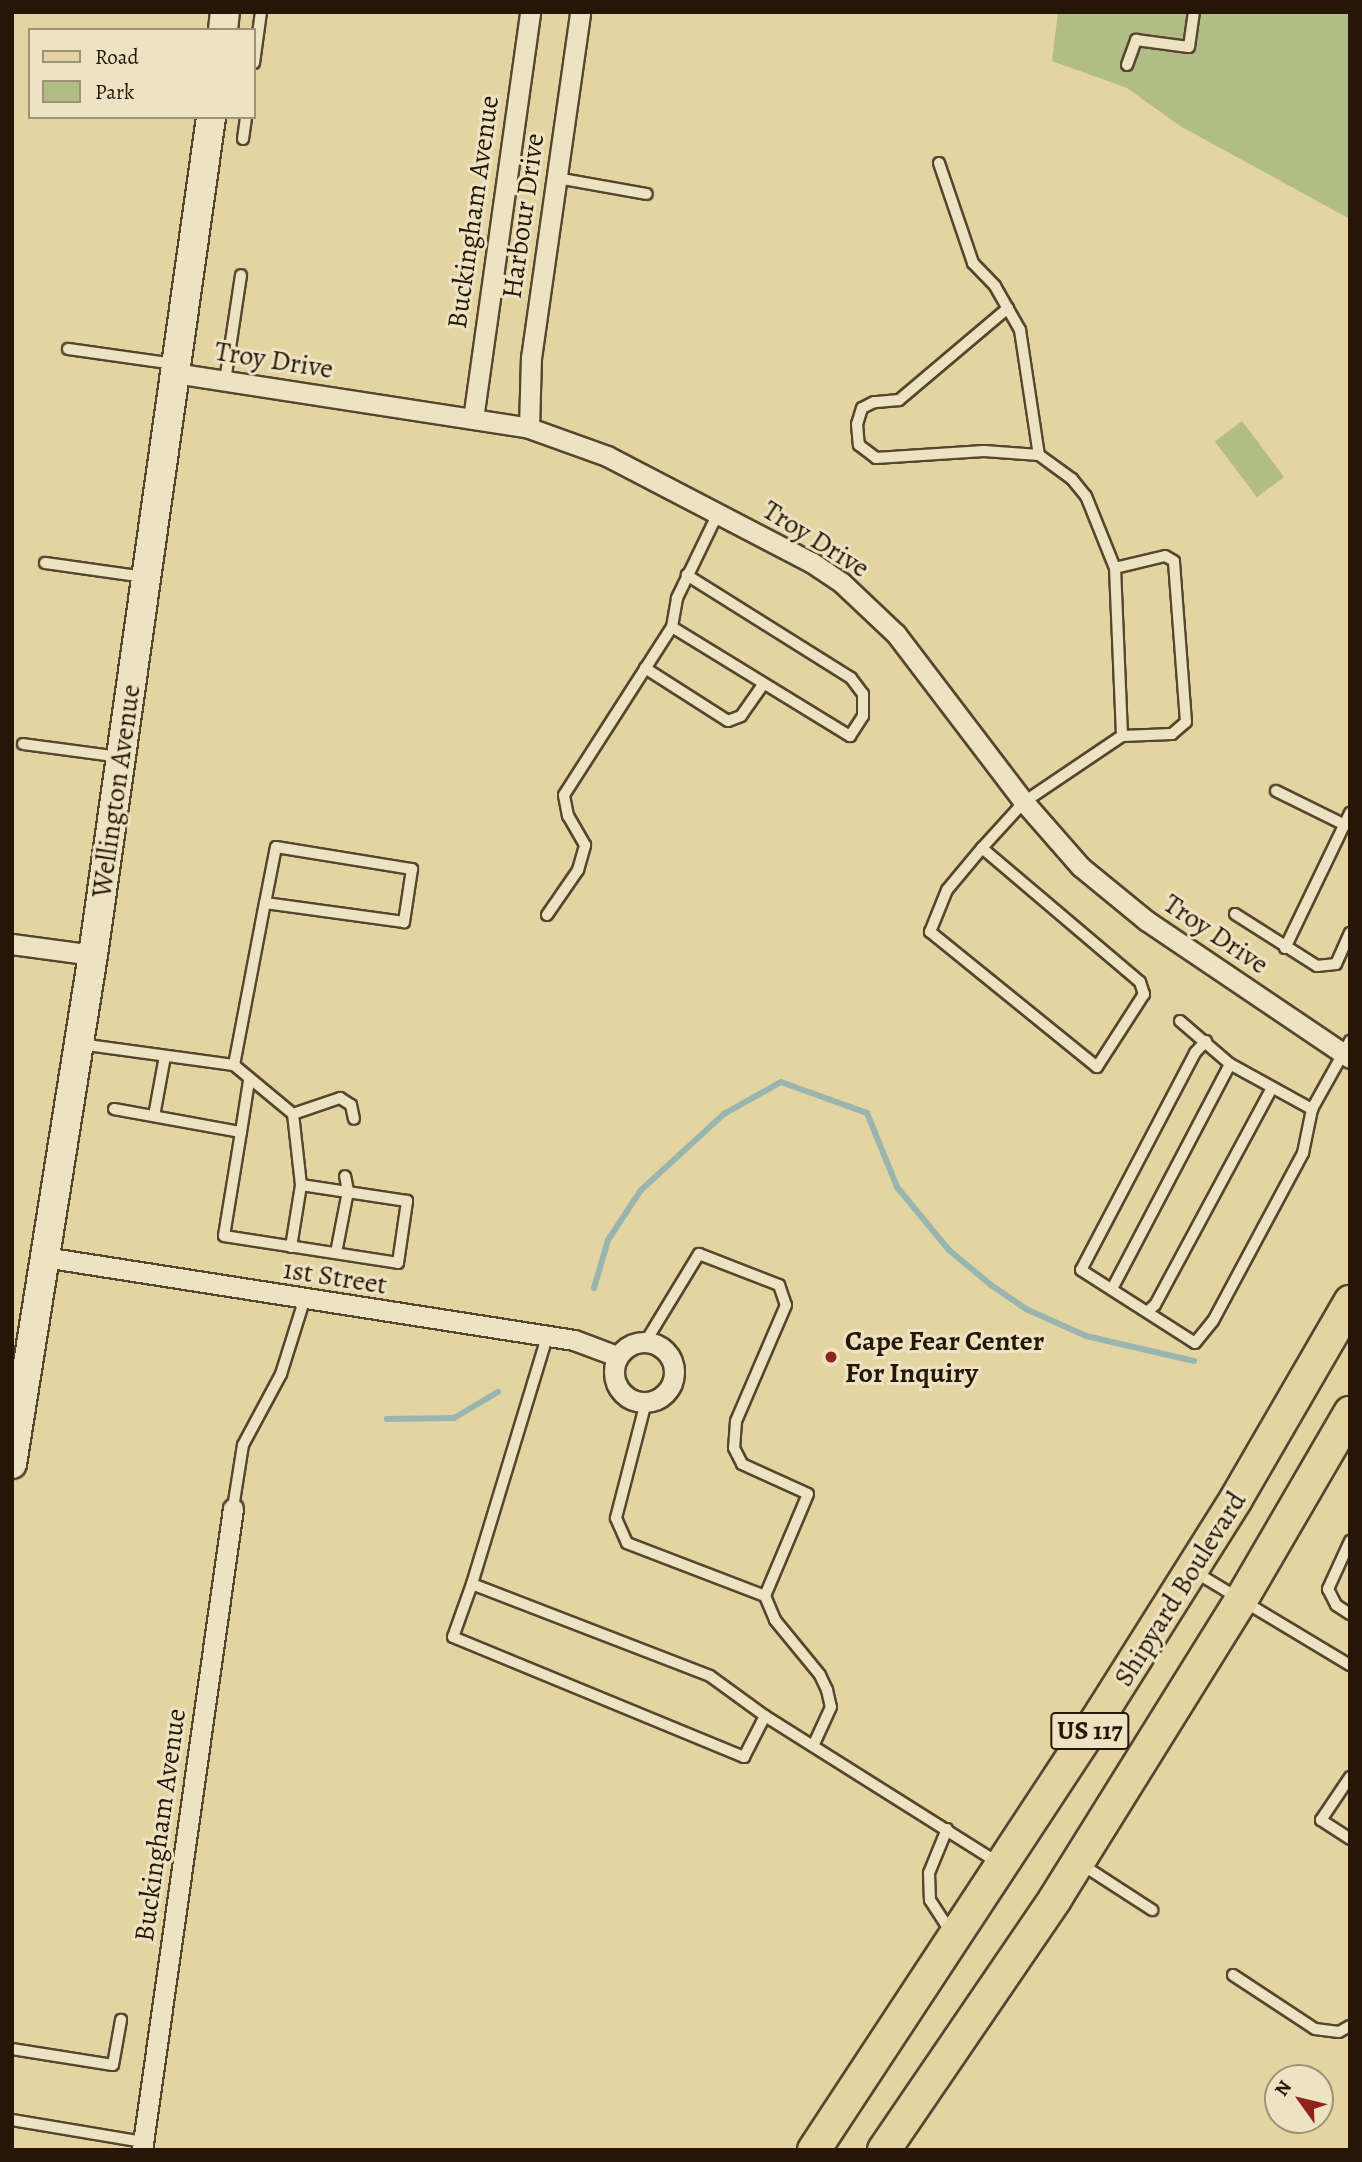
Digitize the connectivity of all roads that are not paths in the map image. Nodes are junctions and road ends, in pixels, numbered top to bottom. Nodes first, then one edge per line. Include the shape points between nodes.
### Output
1 (261, 12) edge
2 (530, 12) edge
3 (580, 12) edge
4 (1194, 12) edge
5 (256, 36) edge
6 (1127, 65) dead end
7 (211, 119) edge
8 (246, 119) edge
9 (243, 139) dead end
10 (939, 163) dead end
11 (557, 178) junction
12 (647, 194) dead end
13 (241, 275) dead end
14 (1007, 308) junction
15 (68, 349) dead end
16 (176, 369) junction
17 (225, 381) junction
18 (473, 419) junction
19 (530, 428) junction
20 (1039, 455) junction
21 (718, 513) junction
22 (45, 563) dead end
23 (1115, 568) junction
24 (687, 575) junction
25 (146, 577) junction
26 (672, 627) junction
27 (645, 668) junction
28 (764, 685) junction
29 (1122, 736) junction
30 (23, 744) dead end
31 (121, 757) junction
32 (1276, 791) dead end
33 (1024, 802) junction
34 (1350, 813) edge
35 (1345, 825) junction
36 (982, 848) junction
37 (265, 903) junction
38 (1235, 914) dead end
39 (547, 915) dead end
40 (1350, 933) edge
41 (12, 944) edge
42 (1285, 948) junction
43 (93, 955) junction
44 (1180, 1021) dead end
45 (1206, 1041) junction
46 (79, 1044) junction
47 (1347, 1050) edge
48 (165, 1056) junction
49 (1230, 1064) junction
50 (234, 1065) junction
51 (250, 1081) junction
52 (1272, 1088) junction
53 (1312, 1108) junction
54 (114, 1109) dead end
55 (293, 1114) junction
56 (154, 1116) junction
57 (354, 1119) dead end
58 (241, 1132) junction
59 (345, 1176) dead end
60 (301, 1185) junction
61 (348, 1191) junction
62 (291, 1247) junction
63 (336, 1253) junction
64 (44, 1257) junction
65 (1112, 1289) junction
66 (304, 1301) junction
67 (1350, 1302) edge
68 (1148, 1311) junction
69 (547, 1337) junction
70 (646, 1341) junction
71 (617, 1356) junction
72 (646, 1402) junction
73 (1350, 1413) edge
74 (12, 1464) edge
75 (233, 1508) joint
76 (1350, 1541) edge
77 (1192, 1570) junction
78 (472, 1584) junction
79 (765, 1596) junction
80 (1240, 1602) junction
81 (1350, 1614) edge
82 (1350, 1665) edge
83 (765, 1716) junction
84 (813, 1746) junction
85 (1350, 1777) edge
86 (947, 1829) junction
87 (1350, 1839) edge
88 (1078, 1862) junction
89 (1001, 1865) junction
90 (1152, 1910) dead end
91 (954, 1937) junction
92 (1233, 1975) dead end
93 (121, 2020) dead end
94 (1350, 2026) edge
95 (12, 2049) edge
96 (12, 2120) edge
97 (143, 2146) edge
98 (889, 2148) edge
99 (814, 2150) edge

1 - 5 lane
2 - 18 street, Buckingham Avenue
3 - 11 street, Harbour Drive
4 - 6 lane via 1189,47 1136,40
7 - 16 street, Wellington Avenue
8 - 9 lane
10 - 14 lane via 962,240 973,263 995,286
11 - 12 lane
11 - 19 street, Harbour Drive via 531,358
13 - 17 lane
14 - 20 lane via 1020,330
14 - 20 lane via 899,400 862,408 857,424 859,445 876,458 984,451
15 - 16 lane
16 - 17 street, Troy Drive
16 - 25 street, Wellington Avenue
17 - 18 street, Troy Drive
18 - 19 street, Troy Drive
19 - 21 street, Troy Drive via 607,456
20 - 23 lane via 1072,479 1086,496
21 - 24 lane
21 - 33 street, Troy Drive via 811,562 868,605 926,670
22 - 25 lane
23 - 29 lane
23 - 29 lane via 1165,556 1174,561 1186,722 1171,734
24 - 26 lane
24 - 28 lane via 851,678 863,694 863,716 850,736
25 - 31 street, Wellington Avenue
26 - 27 lane
26 - 28 lane
27 - 28 lane via 728,721 741,716
27 - 39 lane via 564,795 568,816 585,845 579,870
29 - 33 lane
30 - 31 lane
31 - 43 street, Wellington Avenue
32 - 35 lane
33 - 36 lane
33 - 47 street, Troy Drive via 1111,893
34 - 35 lane
35 - 42 lane
36 - 36 lane via 947,890 930,932 1097,1067 1144,993 1140,982
37 - 37 lane via 276,847 412,869 404,922
37 - 50 lane
38 - 42 lane
40 - 42 lane via 1336,964 1317,966
41 - 43 street
43 - 46 street, Wellington Avenue
44 - 45 lane
45 - 49 lane
45 - 65 lane via 1195,1052 1081,1270
46 - 48 lane
46 - 64 street, Wellington Avenue
47 - 53 lane
48 - 50 lane
48 - 56 lane
49 - 52 lane
49 - 65 lane
50 - 51 lane
51 - 55 lane
51 - 58 lane
52 - 53 lane
52 - 68 lane
53 - 68 lane via 1303,1153 1213,1321 1195,1343
54 - 56 lane
55 - 57 lane via 340,1098 351,1105
55 - 60 lane
56 - 58 lane
58 - 62 lane via 224,1236
59 - 61 lane
60 - 61 lane
60 - 62 lane
61 - 63 lane
61 - 63 lane via 407,1201 398,1263
62 - 63 lane
64 - 66 street, 1st Street
64 - 74 street, Wellington Avenue
65 - 68 lane
66 - 69 street, 1st Street
66 - 75 lane via 282,1374 243,1445
67 - 77 main road, Shipyard Boulevard / US 117 via 1296,1401
69 - 71 street, 1st Street
69 - 78 lane
70 - 71 street
70 - 72 street via 665,1349 675,1367 670,1387
70 - 79 lane via 699,1254 779,1285 786,1305 736,1421 734,1448 742,1464 808,1494
71 - 72 street via 614,1375 622,1392
72 - 79 lane via 616,1518 626,1543
73 - 80 main road, Shipyard Boulevard / US 117
75 - 97 street, Buckingham Avenue
76 - 81 lane via 1328,1589 1336,1605
77 - 80 lane
77 - 89 main road, Shipyard Boulevard / US 117
78 - 83 lane via 710,1676
78 - 83 lane via 453,1637 744,1757
79 - 84 lane via 775,1620 821,1675 827,1690 829,1715
80 - 82 lane
80 - 88 main road, Shipyard Boulevard / US 117
83 - 84 lane
84 - 86 lane
85 - 87 lane via 1321,1820
86 - 89 lane
86 - 91 lane via 929,1873 930,1900
88 - 90 lane
88 - 98 main road, Shipyard Boulevard / US 117
89 - 91 main road, Shipyard Boulevard / US 117
91 - 99 main road, Shipyard Boulevard / US 117
92 - 94 lane via 1315,2029 1339,2032
93 - 95 lane via 113,2065
96 - 97 lane

